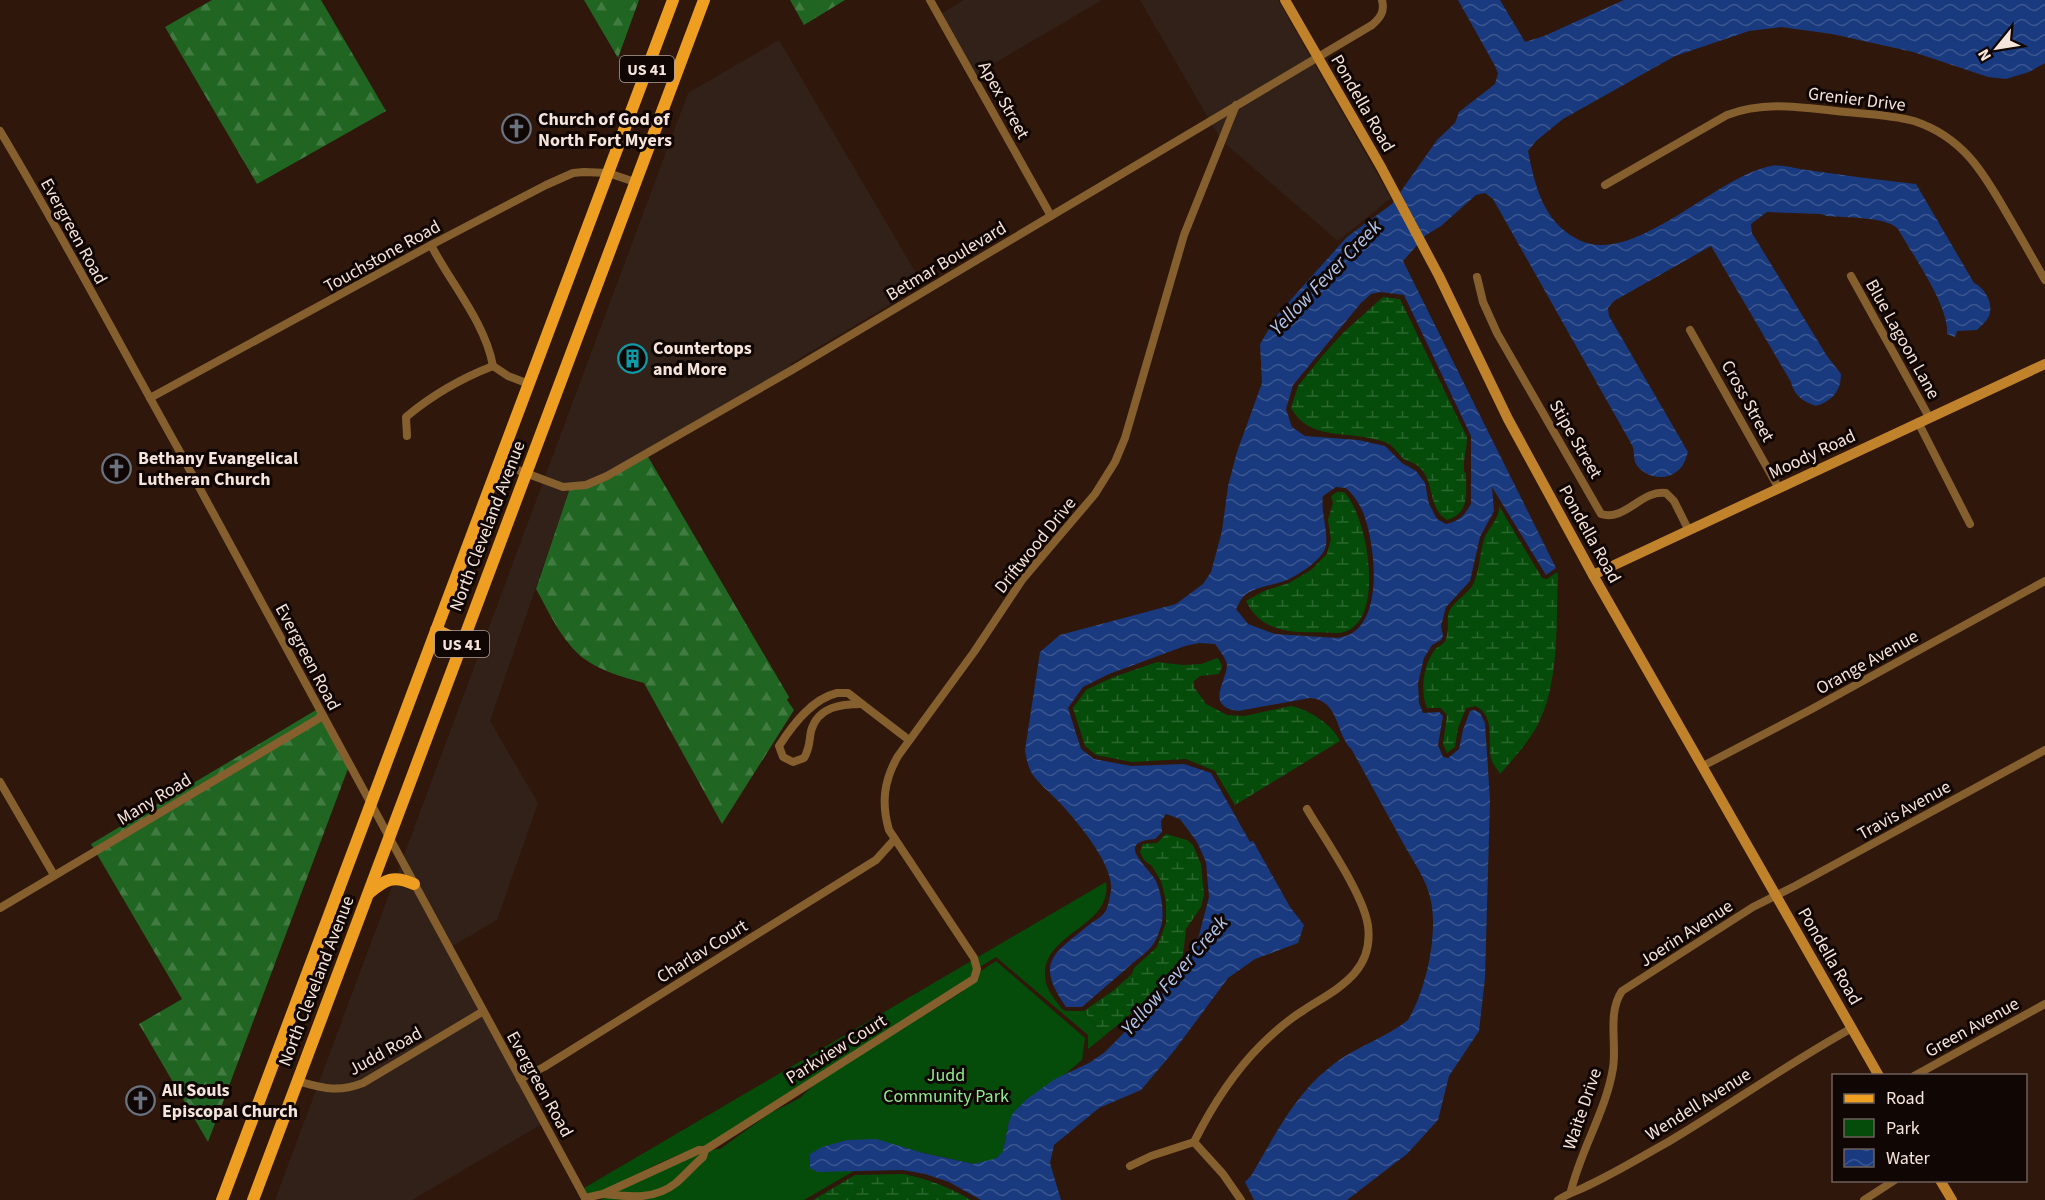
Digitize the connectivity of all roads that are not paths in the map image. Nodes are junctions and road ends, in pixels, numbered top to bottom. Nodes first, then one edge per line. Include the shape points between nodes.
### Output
1 (673, 0) edge
2 (704, 0) edge
3 (930, 0) edge
4 (1285, 0) edge
5 (1382, 0) edge
6 (1318, 57) junction
7 (1236, 105) junction
8 (0, 131) edge
9 (608, 173) junction
10 (635, 182) junction
11 (1605, 185) dead end
12 (1051, 216) junction
13 (430, 245) junction
14 (1851, 276) dead end
15 (1477, 277) dead end
16 (2045, 280) edge
17 (1690, 330) dead end
18 (2045, 364) edge
19 (493, 366) junction
20 (529, 384) junction
21 (150, 398) junction
22 (1929, 417) junction
23 (1918, 422) junction
24 (407, 436) dead end
25 (499, 463) junction
26 (526, 473) junction
27 (1778, 487) junction
28 (1970, 524) dead end
29 (1688, 529) junction
30 (1593, 575) junction
31 (2045, 581) edge
32 (436, 630) junction
33 (462, 642) junction
34 (862, 704) junction
35 (322, 716) junction
36 (803, 716) junction
37 (814, 723) junction
38 (909, 740) junction
39 (2045, 750) edge
40 (1703, 766) junction
41 (0, 782) edge
42 (371, 803) junction
43 (1307, 809) dead end
44 (390, 837) junction
45 (894, 840) junction
46 (54, 875) junction
47 (414, 884) junction
48 (368, 894) junction
49 (1777, 896) junction
50 (0, 908) edge
51 (977, 969) joint
52 (1616, 1001) joint
53 (2045, 1004) edge
54 (482, 1012) junction
55 (1852, 1028) junction
56 (1878, 1074) edge
57 (1918, 1074) edge
58 (520, 1078) junction
59 (297, 1081) junction
60 (1194, 1142) junction
61 (705, 1150) junction
62 (1130, 1166) dead end
63 (1892, 1182) edge
64 (1941, 1182) edge
65 (1571, 1191) junction
66 (603, 1194) junction
67 (586, 1199) edge
68 (222, 1200) edge
69 (253, 1200) edge
70 (1241, 1200) edge
71 (1558, 1200) edge
72 (1864, 1200) edge
73 (1952, 1200) edge

1 - 9 main road, North Cleveland Avenue / US 41
2 - 10 main road, North Cleveland Avenue / US 41
3 - 12 street, Apex Street
4 - 6 main road, Pondella Road
5 - 6 street, Betmar Boulevard via 1381,18
6 - 7 street, Betmar Boulevard
6 - 30 main road, Pondella Road via 1382,167 1508,419
7 - 12 street, Betmar Boulevard
7 - 38 street, Driftwood Drive via 1184,236 1116,462 1081,512 1022,580
8 - 21 street, Evergreen Road
9 - 10 street, Touchstone Road
9 - 13 street, Touchstone Road via 573,173
9 - 20 main road, North Cleveland Avenue / US 41
10 - 26 main road, North Cleveland Avenue / US 41
11 - 16 street, Grenier Drive via 1748,108 1769,105 1899,118 1948,137 1977,164
12 - 26 street, Betmar Boulevard via 607,476 574,487 551,484
13 - 19 street via 467,305
13 - 21 street, Touchstone Road
14 - 22 street, Blue Lagoon Lane
15 - 29 street, Stipe Street via 1489,316 1601,514 1612,516 1654,494 1666,493
17 - 27 street, Cross Street
18 - 22 main road, Moody Road
19 - 20 street
19 - 24 street via 415,409 406,417
20 - 25 main road, North Cleveland Avenue / US 41
21 - 35 street, Evergreen Road
22 - 23 main road, Moody Road
23 - 27 main road, Moody Road
23 - 28 street
25 - 26 street, Betmar Boulevard
25 - 32 main road, North Cleveland Avenue / US 41
26 - 33 main road, North Cleveland Avenue / US 41
27 - 29 main road, Moody Road
29 - 30 main road, Moody Road
30 - 40 main road, Pondella Road
31 - 40 street, Orange Avenue
32 - 33 main road
32 - 42 main road, North Cleveland Avenue / US 41
33 - 44 main road, North Cleveland Avenue / US 41
34 - 36 street via 848,693 826,695
34 - 37 street via 839,704
34 - 38 street
35 - 42 street, Evergreen Road
35 - 46 street, Many Road
36 - 37 street
36 - 37 street via 779,746 783,757 793,762 804,758
38 - 45 street, Driftwood Drive via 885,784 884,809
39 - 49 street, Travis Avenue
40 - 49 main road, Pondella Road
41 - 46 street
42 - 44 street, Evergreen Road
42 - 68 main road, North Cleveland Avenue / US 41
43 - 60 street via 1361,904 1368,926 1362,963 1347,982 1283,1025 1249,1058
44 - 47 street, Evergreen Road
44 - 48 main road, North Cleveland Avenue / US 41
45 - 51 street, Driftwood Drive via 966,945
45 - 58 street, Charlav Court via 876,860 544,1067
46 - 50 street, Many Road
47 - 48 main road via 392,879
47 - 54 street, Evergreen Road
48 - 59 main road, North Cleveland Avenue / US 41
49 - 52 street, Joerin Avenue via 1668,961
49 - 55 main road, Pondella Road
51 - 61 street, Parkview Court via 974,979 965,986
52 - 65 street, Waite Drive via 1610,1082
53 - 57 street, Green Avenue
54 - 58 street, Evergreen Road
54 - 59 street, Judd Road via 363,1083 337,1090
55 - 56 main road, Pondella Road
55 - 65 street, Wendell Avenue via 1647,1154
58 - 67 street, Evergreen Road
59 - 69 main road, North Cleveland Avenue / US 41
60 - 62 street
60 - 70 street
61 - 66 street, Parkview Court via 678,1158
61 - 66 street, Parkview Court via 703,1157 667,1190 636,1198
63 - 72 street
64 - 73 main road
65 - 71 street, Wendell Avenue
66 - 67 street, Parkview Court

